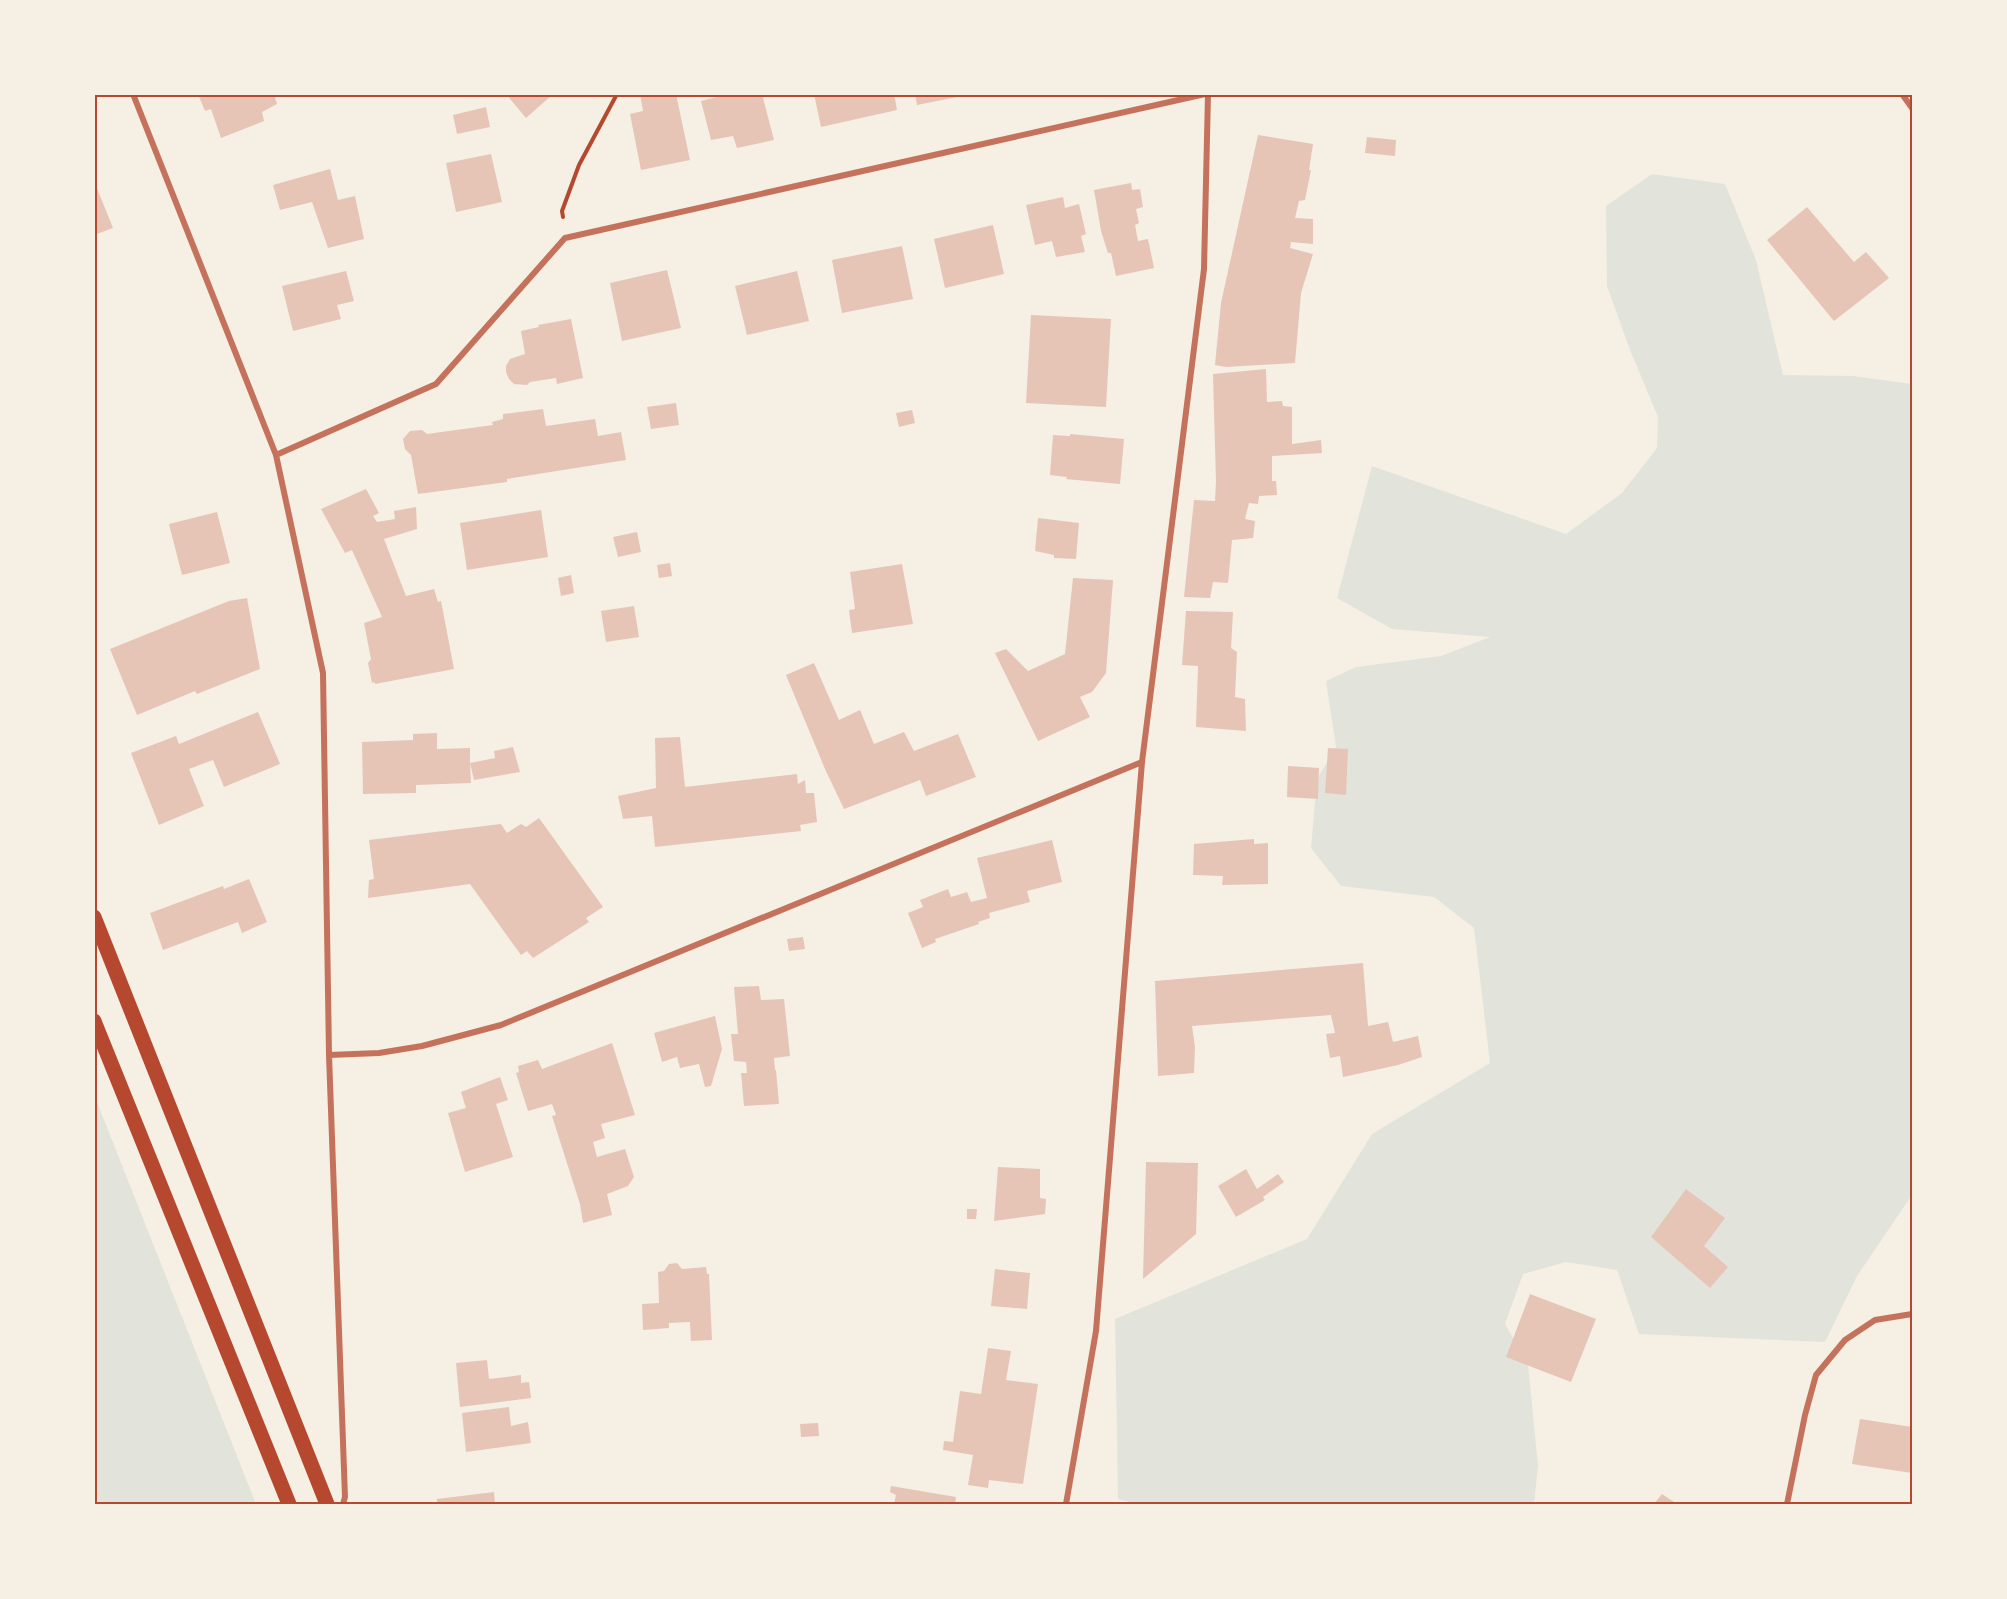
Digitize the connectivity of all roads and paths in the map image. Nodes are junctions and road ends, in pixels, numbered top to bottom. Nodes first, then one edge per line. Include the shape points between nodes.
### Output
1 (133, 94) edge
2 (617, 94) edge
3 (1206, 94) edge
4 (1902, 94) edge
5 (1912, 108) edge
6 (565, 238) junction
7 (276, 455) junction
8 (1142, 762) junction
9 (94, 917) edge
10 (94, 1021) edge
11 (329, 1055) junction
12 (1912, 1314) edge
13 (289, 1504) edge
14 (327, 1504) edge
15 (343, 1504) edge
16 (1066, 1504) edge
17 (1787, 1504) edge

1 - 7 street
2 - 6 path via 579,165 562,211
3 - 6 street
3 - 8 street via 1204,269
4 - 5 street
6 - 7 street via 436,384
7 - 11 street via 323,673
8 - 11 street via 501,1025 422,1046
8 - 16 street via 1096,1331
9 - 14 main road
10 - 13 main road
11 - 15 street
12 - 17 street via 1875,1320 1845,1340 1816,1375

